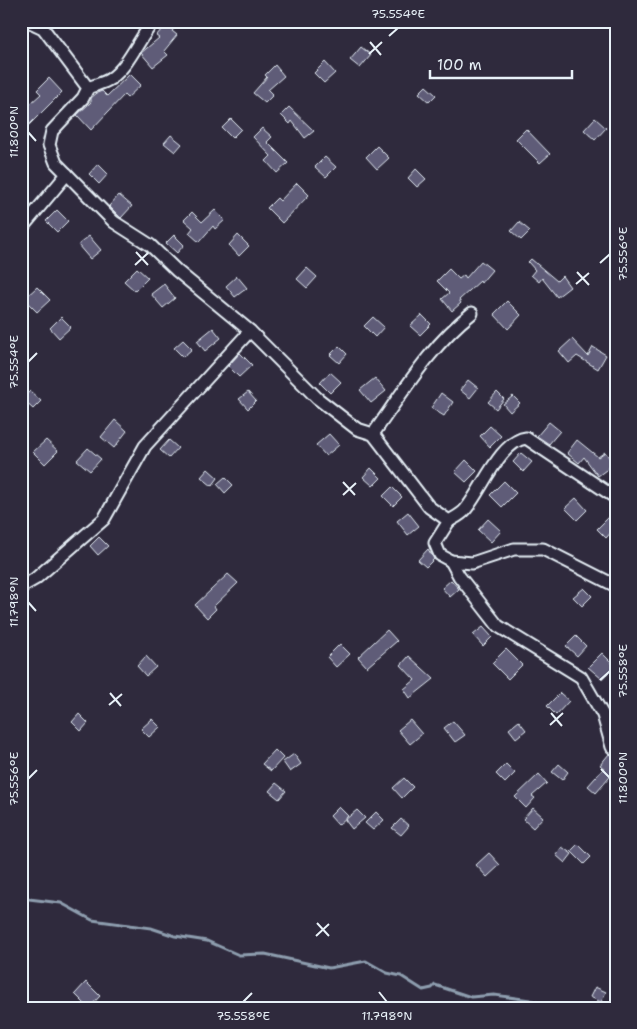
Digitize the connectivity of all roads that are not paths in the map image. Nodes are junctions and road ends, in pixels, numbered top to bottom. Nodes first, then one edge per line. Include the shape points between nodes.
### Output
1 (28, 21) edge
2 (154, 21) edge
3 (88, 88) junction
4 (67, 174) junction
5 (21, 229) edge
6 (472, 313) dead end
7 (250, 331) junction
8 (373, 434) junction
9 (616, 498) edge
10 (449, 521) junction
11 (451, 561) junction
12 (616, 586) edge
13 (21, 587) edge
14 (616, 749) edge

1 - 3 street via 43,28
2 - 3 street via 124,66 109,79
3 - 4 street via 83,98 52,131 49,144 56,163
4 - 5 street
4 - 7 street via 114,222 150,245
6 - 8 street via 424,362
7 - 8 street via 317,398 357,429
7 - 13 street via 145,446 104,519 35,579
8 - 10 street via 429,507
9 - 10 street via 547,450 526,438 518,439 480,485 465,511
10 - 11 street via 435,543 440,555
11 - 12 street via 472,563 514,549 543,549
11 - 14 street via 498,626 581,677 603,716 612,747

